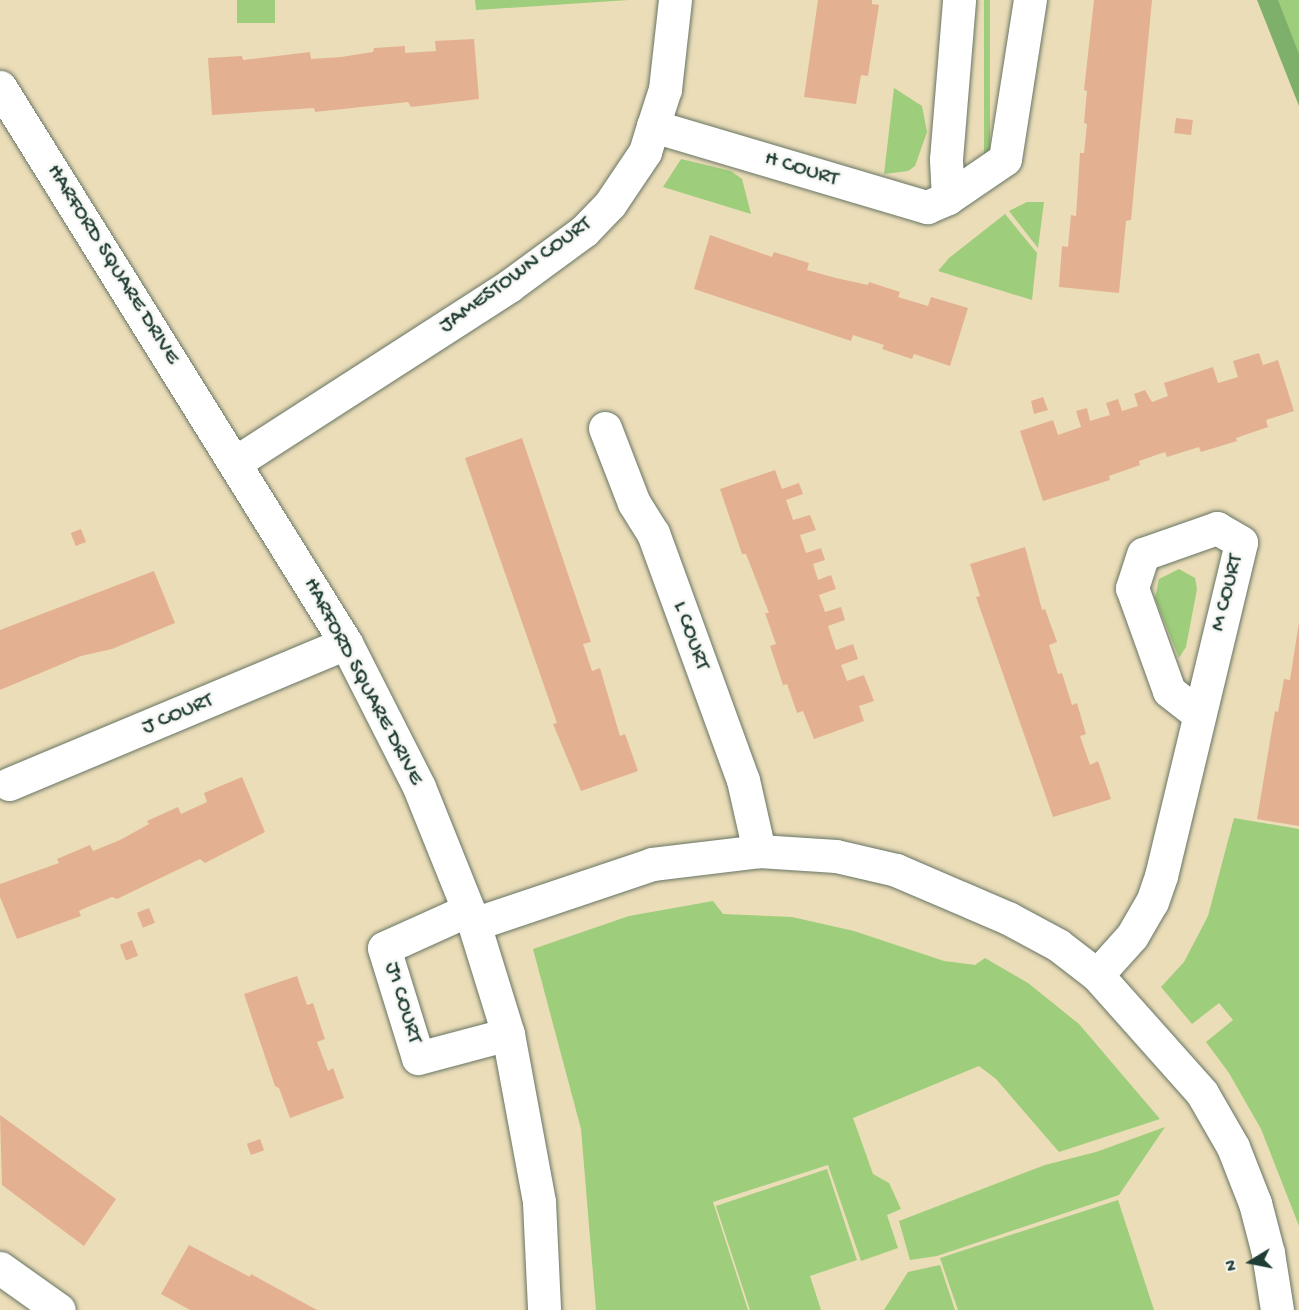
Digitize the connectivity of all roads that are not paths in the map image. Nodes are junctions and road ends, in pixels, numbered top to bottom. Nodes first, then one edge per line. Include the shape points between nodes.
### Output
1 (675, 0) edge
2 (959, 0) edge
3 (1030, 0) edge
4 (0, 88) edge
5 (653, 126) junction
6 (948, 198) junction
7 (605, 428) dead end
8 (236, 462) junction
9 (346, 643) junction
10 (1198, 714) junction
11 (9, 784) dead end
12 (759, 851) junction
13 (471, 917) junction
14 (1097, 975) junction
15 (508, 1034) junction
16 (0, 1268) edge
17 (1284, 1301) edge
18 (59, 1310) edge
19 (544, 1310) edge

1 - 5 street, JAMESTOWN COURT via 665,89
2 - 6 street via 946,159
3 - 6 street, H COURT via 1005,159
4 - 8 street, HARFORD SQUARE DRIVE
5 - 6 street, H COURT via 927,207
5 - 8 street, JAMESTOWN COURT via 645,152 624,185 584,231 509,286
7 - 12 street, L COURT via 665,567 742,780
8 - 9 street, HARFORD SQUARE DRIVE
9 - 11 street, J COURT
9 - 13 street, HARFORD SQUARE DRIVE via 419,788
10 - 10 street, M COURT via 1241,542 1217,528 1143,554 1132,588 1169,691
10 - 14 street, M COURT via 1152,902 1132,936
12 - 13 street via 652,864
12 - 14 street via 836,856 896,870 1008,918 1058,945
13 - 15 street, HARFORD SQUARE DRIVE
13 - 15 street, J1 COURT via 384,948 418,1058
14 - 17 street via 1202,1093 1233,1147 1255,1203
15 - 19 street, HARFORD SQUARE DRIVE via 539,1203
16 - 18 street

